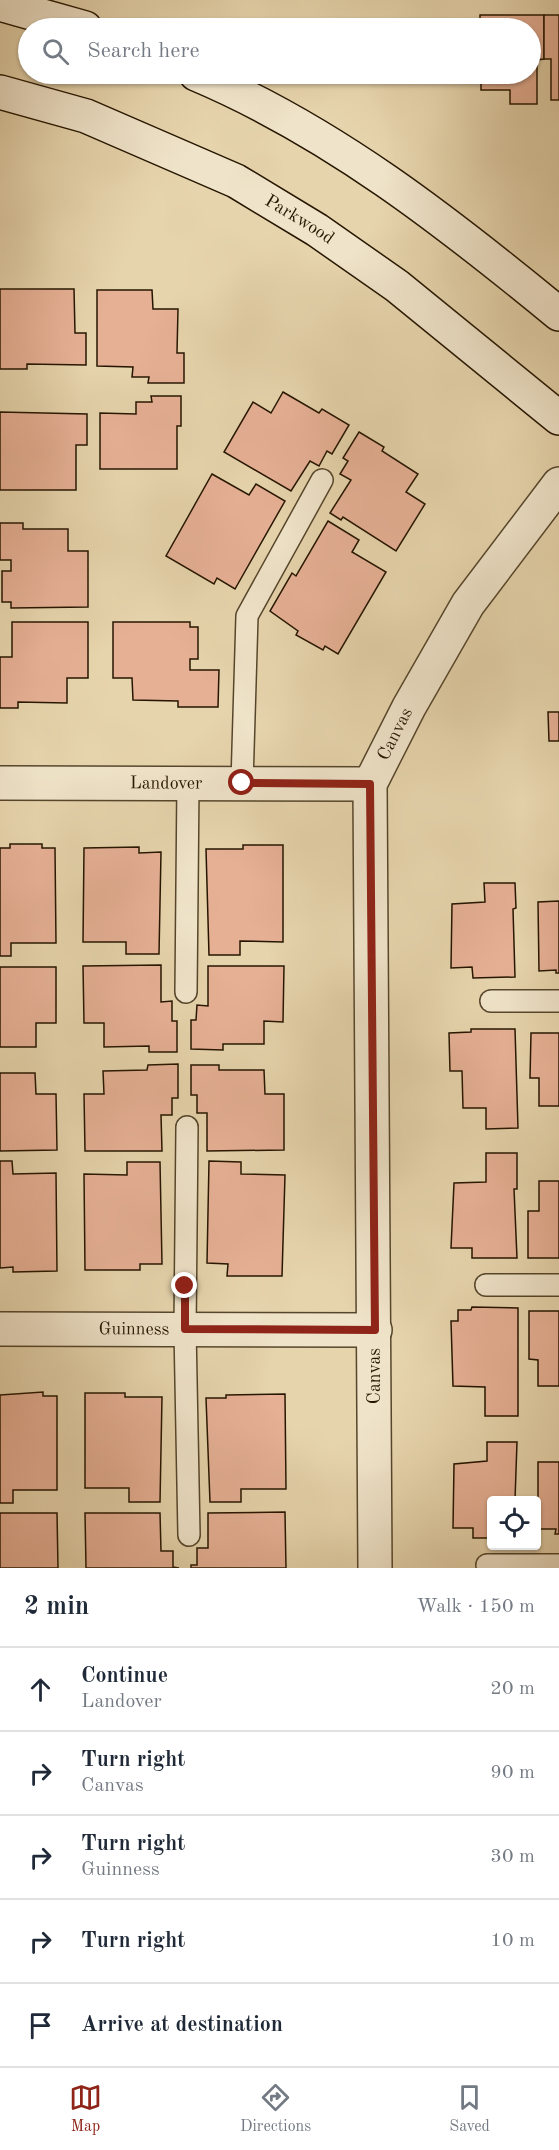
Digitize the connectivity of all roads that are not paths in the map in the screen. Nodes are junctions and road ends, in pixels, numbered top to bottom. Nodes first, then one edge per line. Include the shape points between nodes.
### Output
1 (0, 4) edge
2 (50, 18) edge
3 (220, 84) edge
4 (0, 92) edge
5 (559, 314) edge
6 (559, 418) edge
7 (322, 480) dead end
8 (559, 484) edge
9 (0, 783) edge
10 (188, 783) junction
11 (242, 783) junction
12 (370, 784) junction
13 (186, 992) dead end
14 (491, 1001) dead end
15 (559, 1002) edge
16 (187, 1127) dead end
17 (486, 1285) dead end
18 (559, 1285) edge
19 (0, 1329) edge
20 (185, 1329) junction
21 (375, 1330) junction
22 (189, 1535) dead end
23 (487, 1565) dead end
24 (559, 1565) edge
25 (375, 1568) edge

1 - 2 street
3 - 5 street via 360,161
4 - 6 street, Parkwood via 86,116 236,181 397,286
7 - 11 lane via 247,616
8 - 12 street, Canvas via 468,604
9 - 10 street, Landover
10 - 11 street, Landover
10 - 13 lane
11 - 12 street, Landover
12 - 21 street, Canvas
14 - 15 lane
16 - 20 lane
17 - 18 lane
19 - 20 street, Guinness
20 - 21 street, Guinness
20 - 22 lane
21 - 25 street, Canvas
23 - 24 lane

